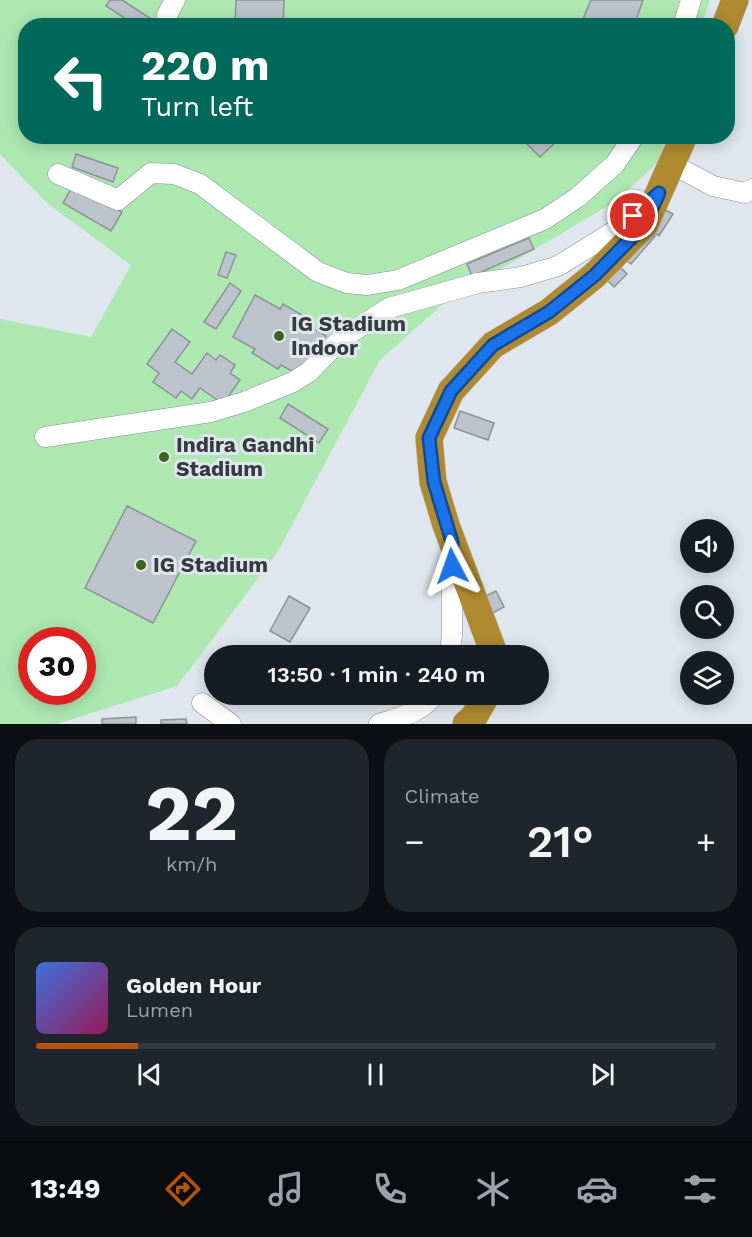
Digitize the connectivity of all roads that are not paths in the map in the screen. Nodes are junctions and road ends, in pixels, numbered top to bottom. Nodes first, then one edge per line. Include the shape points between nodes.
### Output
1 (691, 0) edge
2 (735, 0) edge
3 (685, 18) edge
4 (728, 18) edge
5 (629, 144) edge
6 (681, 144) edge
7 (672, 164) junction
8 (58, 174) dead end
9 (752, 189) edge
10 (659, 193) junction
11 (45, 437) dead end
12 (452, 542) junction
13 (451, 645) edge
14 (491, 645) edge
15 (202, 703) dead end
16 (427, 705) edge
17 (481, 705) edge
18 (231, 724) edge
19 (379, 724) edge
20 (466, 724) edge

1 - 3 street
2 - 4 highway
5 - 8 street via 615,164 578,197 545,219 398,280 367,285 347,284 318,272 200,184 174,174 151,173 118,200
6 - 7 highway
7 - 9 street via 713,186 745,193
7 - 10 highway
10 - 11 street via 621,227 558,266 389,308 341,339 309,372 244,402 212,412
10 - 12 highway via 645,224 595,275 549,312 493,345 451,391 429,438 434,482
12 - 13 street
12 - 14 highway
15 - 18 street
16 - 19 street
17 - 20 highway

